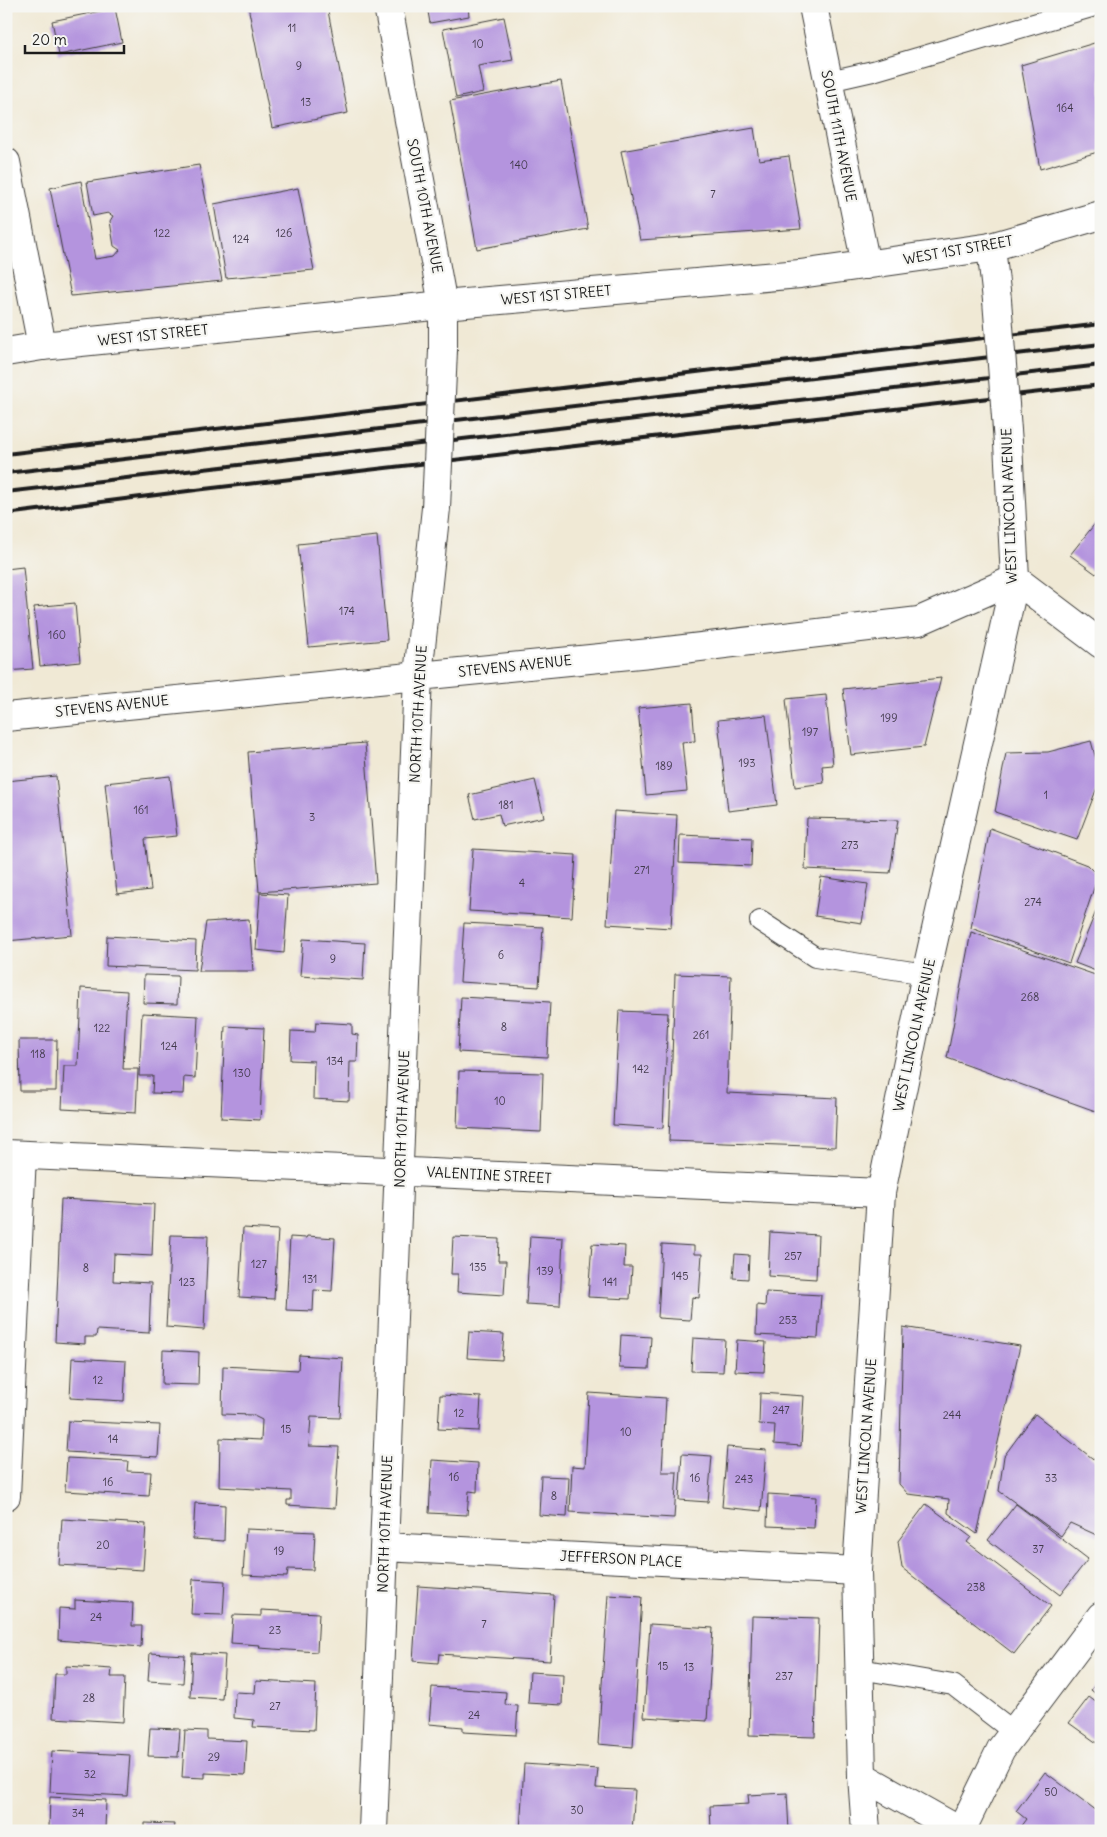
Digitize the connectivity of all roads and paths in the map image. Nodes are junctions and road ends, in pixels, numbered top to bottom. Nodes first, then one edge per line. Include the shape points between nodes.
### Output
1 (388, 6) edge
2 (813, 6) edge
3 (1096, 6) edge
4 (829, 80) junction
5 (6, 162) edge
6 (1101, 215) edge
7 (991, 247) junction
8 (866, 265) junction
9 (443, 305) junction
10 (42, 346) junction
11 (6, 352) edge
12 (440, 408) joint
13 (1015, 579) junction
14 (1101, 644) edge
15 (418, 675) junction
16 (6, 717) edge
17 (760, 921) dead end
18 (926, 974) junction
19 (14, 1154) edge
20 (400, 1171) junction
21 (881, 1193) junction
22 (6, 1496) edge
23 (384, 1547) junction
24 (857, 1571) junction
25 (1101, 1616) edge
26 (860, 1668) junction
27 (1014, 1732) junction
28 (862, 1776) junction
29 (373, 1831) edge
30 (866, 1831) edge
31 (961, 1831) edge

1 - 9 street, SOUTH 10TH AVENUE
2 - 4 street, SOUTH 11TH AVENUE
3 - 4 lane via 873,71
4 - 8 street, SOUTH 11TH AVENUE
5 - 10 street
6 - 7 street, WEST 1ST STREET
7 - 8 street, WEST 1ST STREET
7 - 13 street, WEST LINCOLN AVENUE, bridge via 1008,443
8 - 9 street, WEST 1ST STREET via 800,274
9 - 10 street, WEST 1ST STREET
9 - 12 street, SOUTH 10TH AVENUE, bridge
10 - 11 street, WEST 1ST STREET
12 - 15 street, NORTH 10TH AVENUE, bridge via 436,508
13 - 14 street
13 - 15 street, STEVENS AVENUE via 919,620 650,653
13 - 18 street, WEST LINCOLN AVENUE
15 - 16 street, STEVENS AVENUE
15 - 20 street, NORTH 10TH AVENUE
17 - 18 lane via 815,957
18 - 21 street, WEST LINCOLN AVENUE
19 - 20 street, VALENTINE STREET
19 - 22 street
20 - 21 street, VALENTINE STREET
20 - 23 street, NORTH 10TH AVENUE
21 - 24 street, WEST LINCOLN AVENUE
23 - 24 street, JEFFERSON PLACE
23 - 29 street, NORTH 10TH AVENUE
24 - 26 street, WEST LINCOLN AVENUE
25 - 27 street
26 - 27 lane via 953,1685
26 - 28 street, WEST LINCOLN AVENUE
27 - 31 street via 1002,1749
28 - 30 street, WEST LINCOLN AVENUE
28 - 31 street

